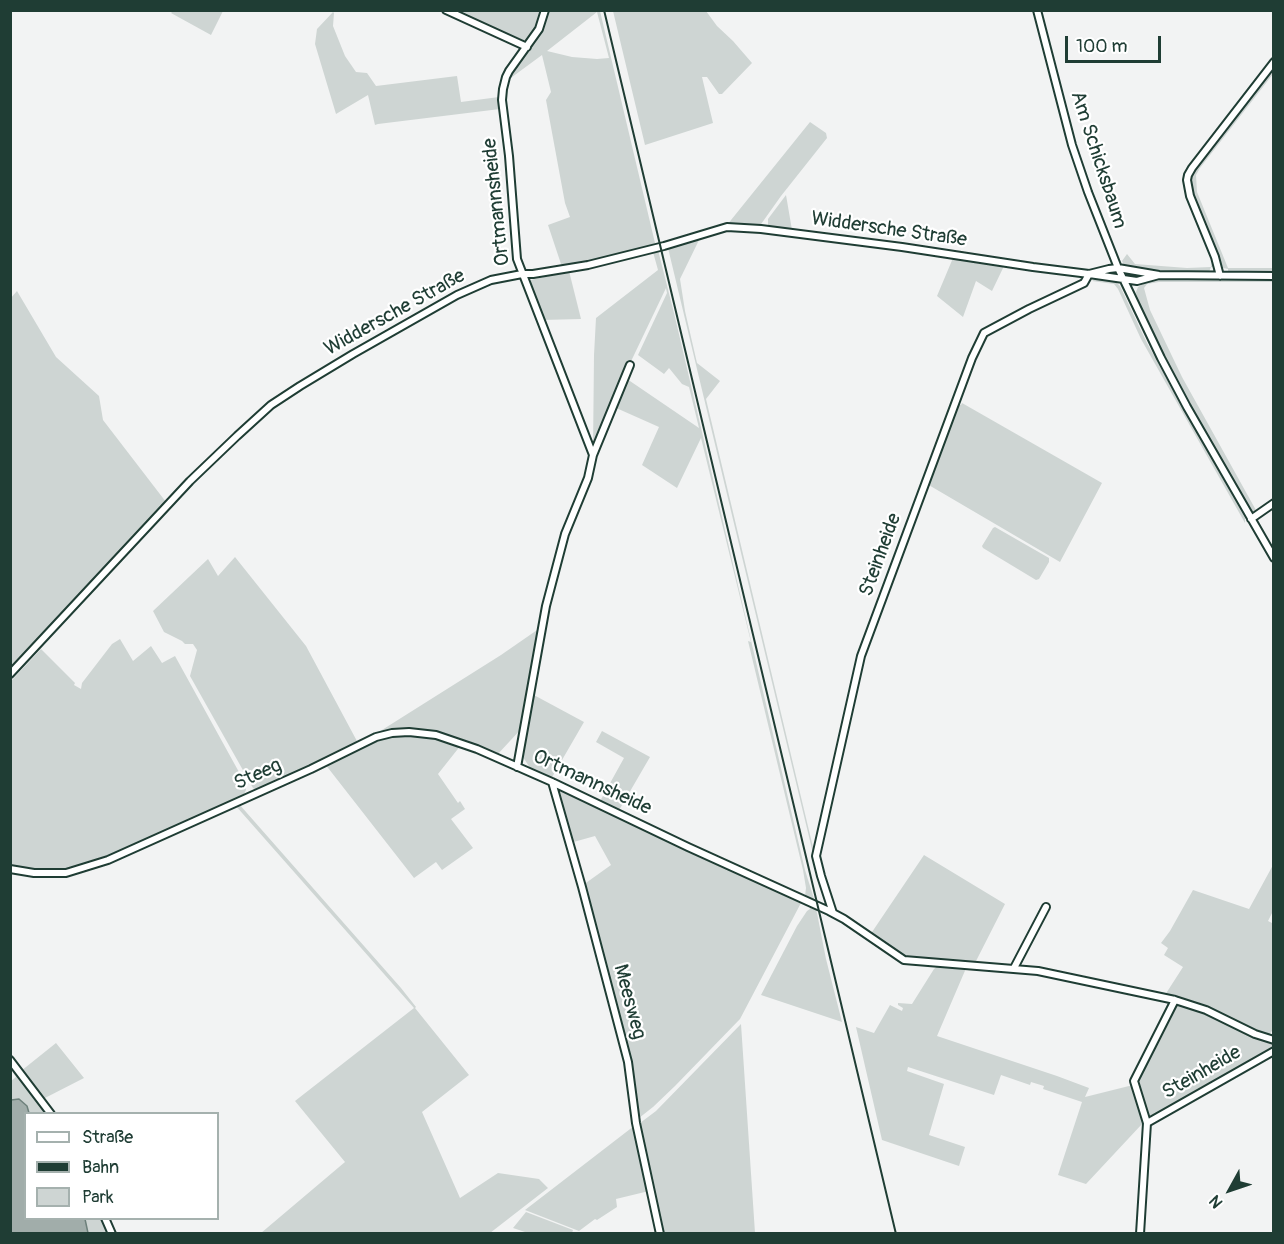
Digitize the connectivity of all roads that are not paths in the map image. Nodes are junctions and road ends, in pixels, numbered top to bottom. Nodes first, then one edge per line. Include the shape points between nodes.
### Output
1 (446, 10) edge
2 (545, 10) edge
3 (1037, 10) edge
4 (527, 47) junction
5 (1274, 62) edge
6 (1118, 268) junction
7 (522, 274) junction
8 (1089, 274) junction
9 (1159, 275) junction
10 (1220, 276) junction
11 (1274, 276) edge
12 (1123, 279) junction
13 (630, 366) dead end
14 (593, 455) junction
15 (1274, 503) edge
16 (1251, 519) junction
17 (1274, 558) edge
18 (10, 675) edge
19 (518, 767) junction
20 (552, 782) junction
21 (10, 868) edge
22 (814, 904) joint
23 (1046, 908) dead end
24 (833, 913) junction
25 (1014, 968) junction
26 (1175, 1000) junction
27 (1274, 1040) edge
28 (1274, 1051) edge
29 (10, 1060) edge
30 (50, 1112) edge
31 (1147, 1123) junction
32 (660, 1233) edge
33 (1140, 1233) edge

1 - 4 street
2 - 4 street, Ortmannsheide
3 - 6 street, Am Schicksbaum via 1072,145
4 - 7 street, Ortmannsheide via 506,77 502,100 517,259
5 - 10 street via 1188,175 1190,196
6 - 8 street
6 - 9 street
6 - 12 street, Am Schicksbaum
7 - 8 street, Widdersche Straße via 588,264 727,228 902,246
7 - 14 street, Ortmannsheide
7 - 18 street, Widdersche Straße via 491,280 457,295 271,405 190,481
8 - 12 street, Widdersche Straße
8 - 24 street, Steinheide via 1084,283 984,333 972,358 861,656 816,856
9 - 10 street
9 - 12 street, Widdersche Straße via 1137,282
10 - 11 street
12 - 16 street, Am Schicksbaum via 1181,398
13 - 14 street, Ortmannsheide
14 - 19 street, Ortmannsheide via 565,534 546,606
15 - 16 street
16 - 17 street, Am Schicksbaum
19 - 20 street, Ortmannsheide
19 - 21 street, Steeg via 436,735 409,732 376,736 108,860 66,873
20 - 22 street, Ortmannsheide
20 - 32 street, Meesweg via 628,1062 636,1123
22 - 24 street, Steinheide
23 - 25 street
24 - 25 street, Steinheide via 904,960
25 - 26 street, Steinheide
26 - 27 street, Steinheide
26 - 31 street, Steinheide via 1134,1081
28 - 31 street, Steinheide
29 - 30 street
31 - 33 street, Steinheide

